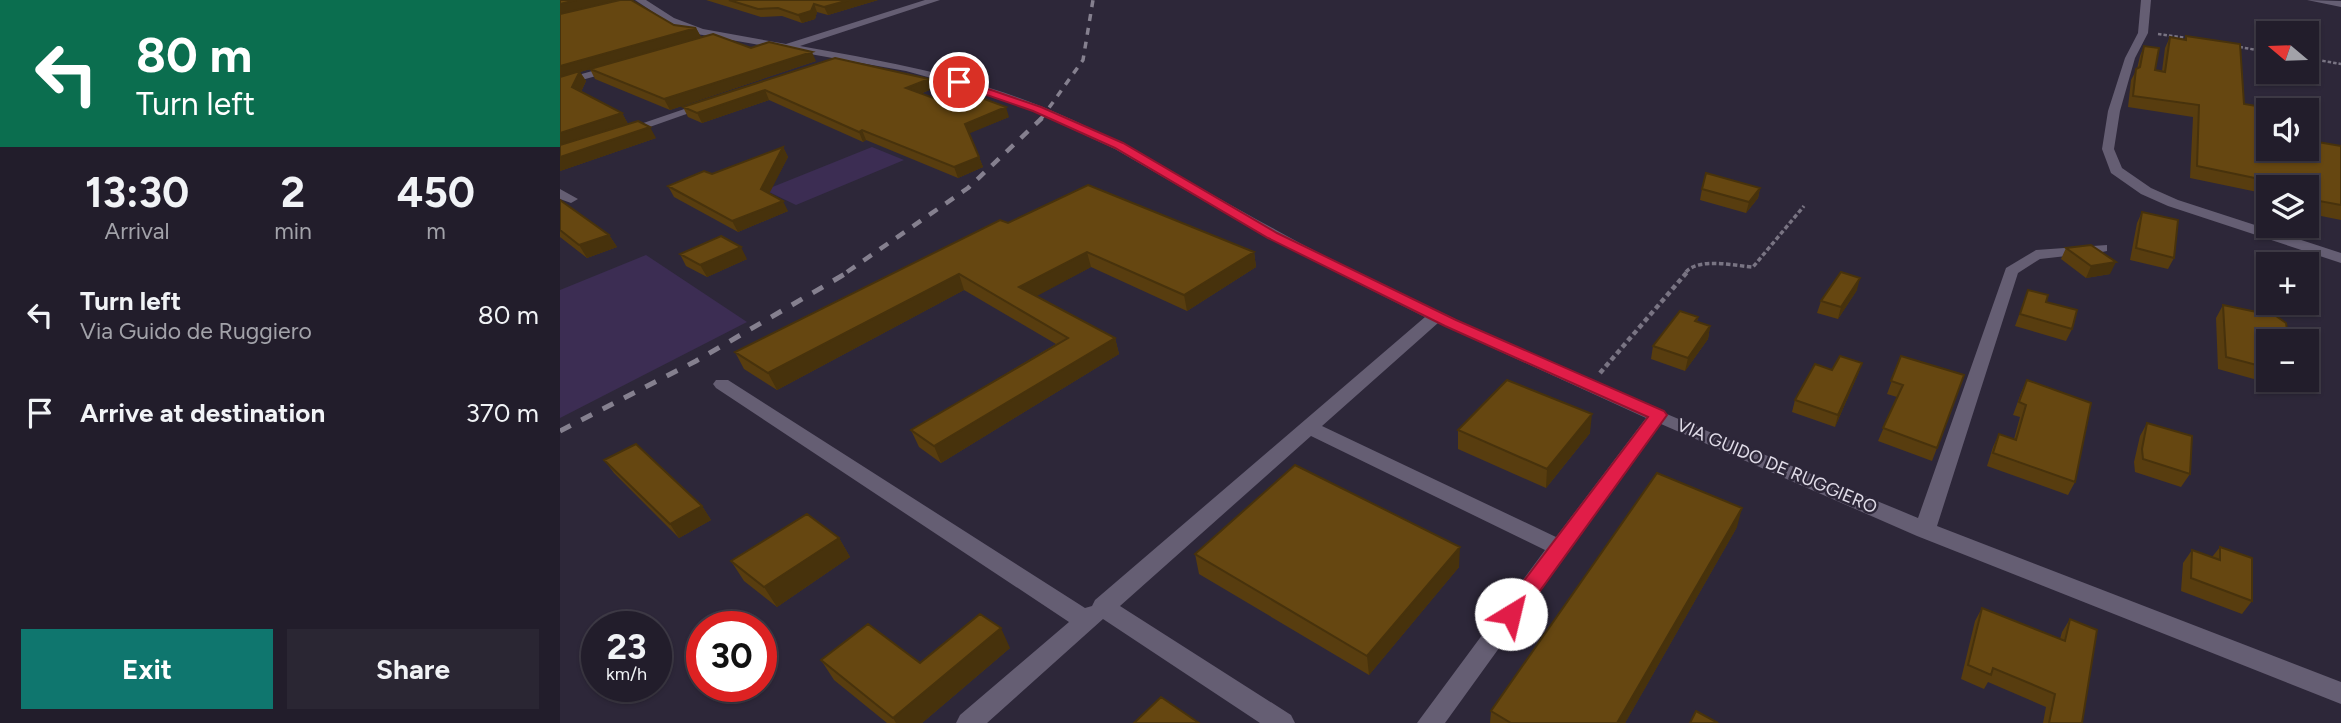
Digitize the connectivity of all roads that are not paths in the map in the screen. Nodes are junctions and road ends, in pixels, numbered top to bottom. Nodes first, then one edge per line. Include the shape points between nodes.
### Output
1 (640, 0) edge
2 (934, 0) edge
3 (2146, 0) edge
4 (2312, 0) edge
5 (627, 4) edge
6 (2341, 4) edge
7 (722, 37) junction
8 (697, 44) edge
9 (787, 47) junction
10 (852, 56) junction
11 (623, 65) edge
12 (825, 65) edge
13 (560, 83) edge
14 (719, 100) edge
15 (613, 135) edge
16 (560, 193) edge
17 (560, 203) edge
18 (2102, 248) dead end
19 (2341, 258) edge
20 (1436, 316) junction
21 (722, 384) dead end
22 (1658, 415) junction
23 (1317, 431) dead end
24 (1925, 530) junction
25 (1560, 548) junction
26 (1094, 614) junction
27 (2341, 693) edge
28 (969, 723) edge
29 (1282, 723) edge
30 (1430, 723) edge

1 - 5 street
1 - 7 street, VIA GUIDO DE RUGGIERO via 685,27
2 - 9 street
3 - 19 street via 2143,31 2114,111 2108,149 2116,170 2173,203
4 - 6 street
7 - 8 street
7 - 9 street, VIA GUIDO DE RUGGIERO
9 - 10 street, VIA GUIDO DE RUGGIERO
10 - 12 street
10 - 20 street, VIA GUIDO DE RUGGIERO via 975,87 1088,131 1273,235
11 - 13 street
14 - 15 street
16 - 17 street via 571,199
18 - 24 street via 2036,255 2011,271
20 - 22 street, VIA GUIDO DE RUGGIERO
20 - 26 street
21 - 26 street
22 - 24 street, VIA GUIDO DE RUGGIERO
22 - 25 street
23 - 25 street
24 - 27 street, VIA GUIDO DE RUGGIERO
25 - 30 street
26 - 28 street
26 - 29 street

